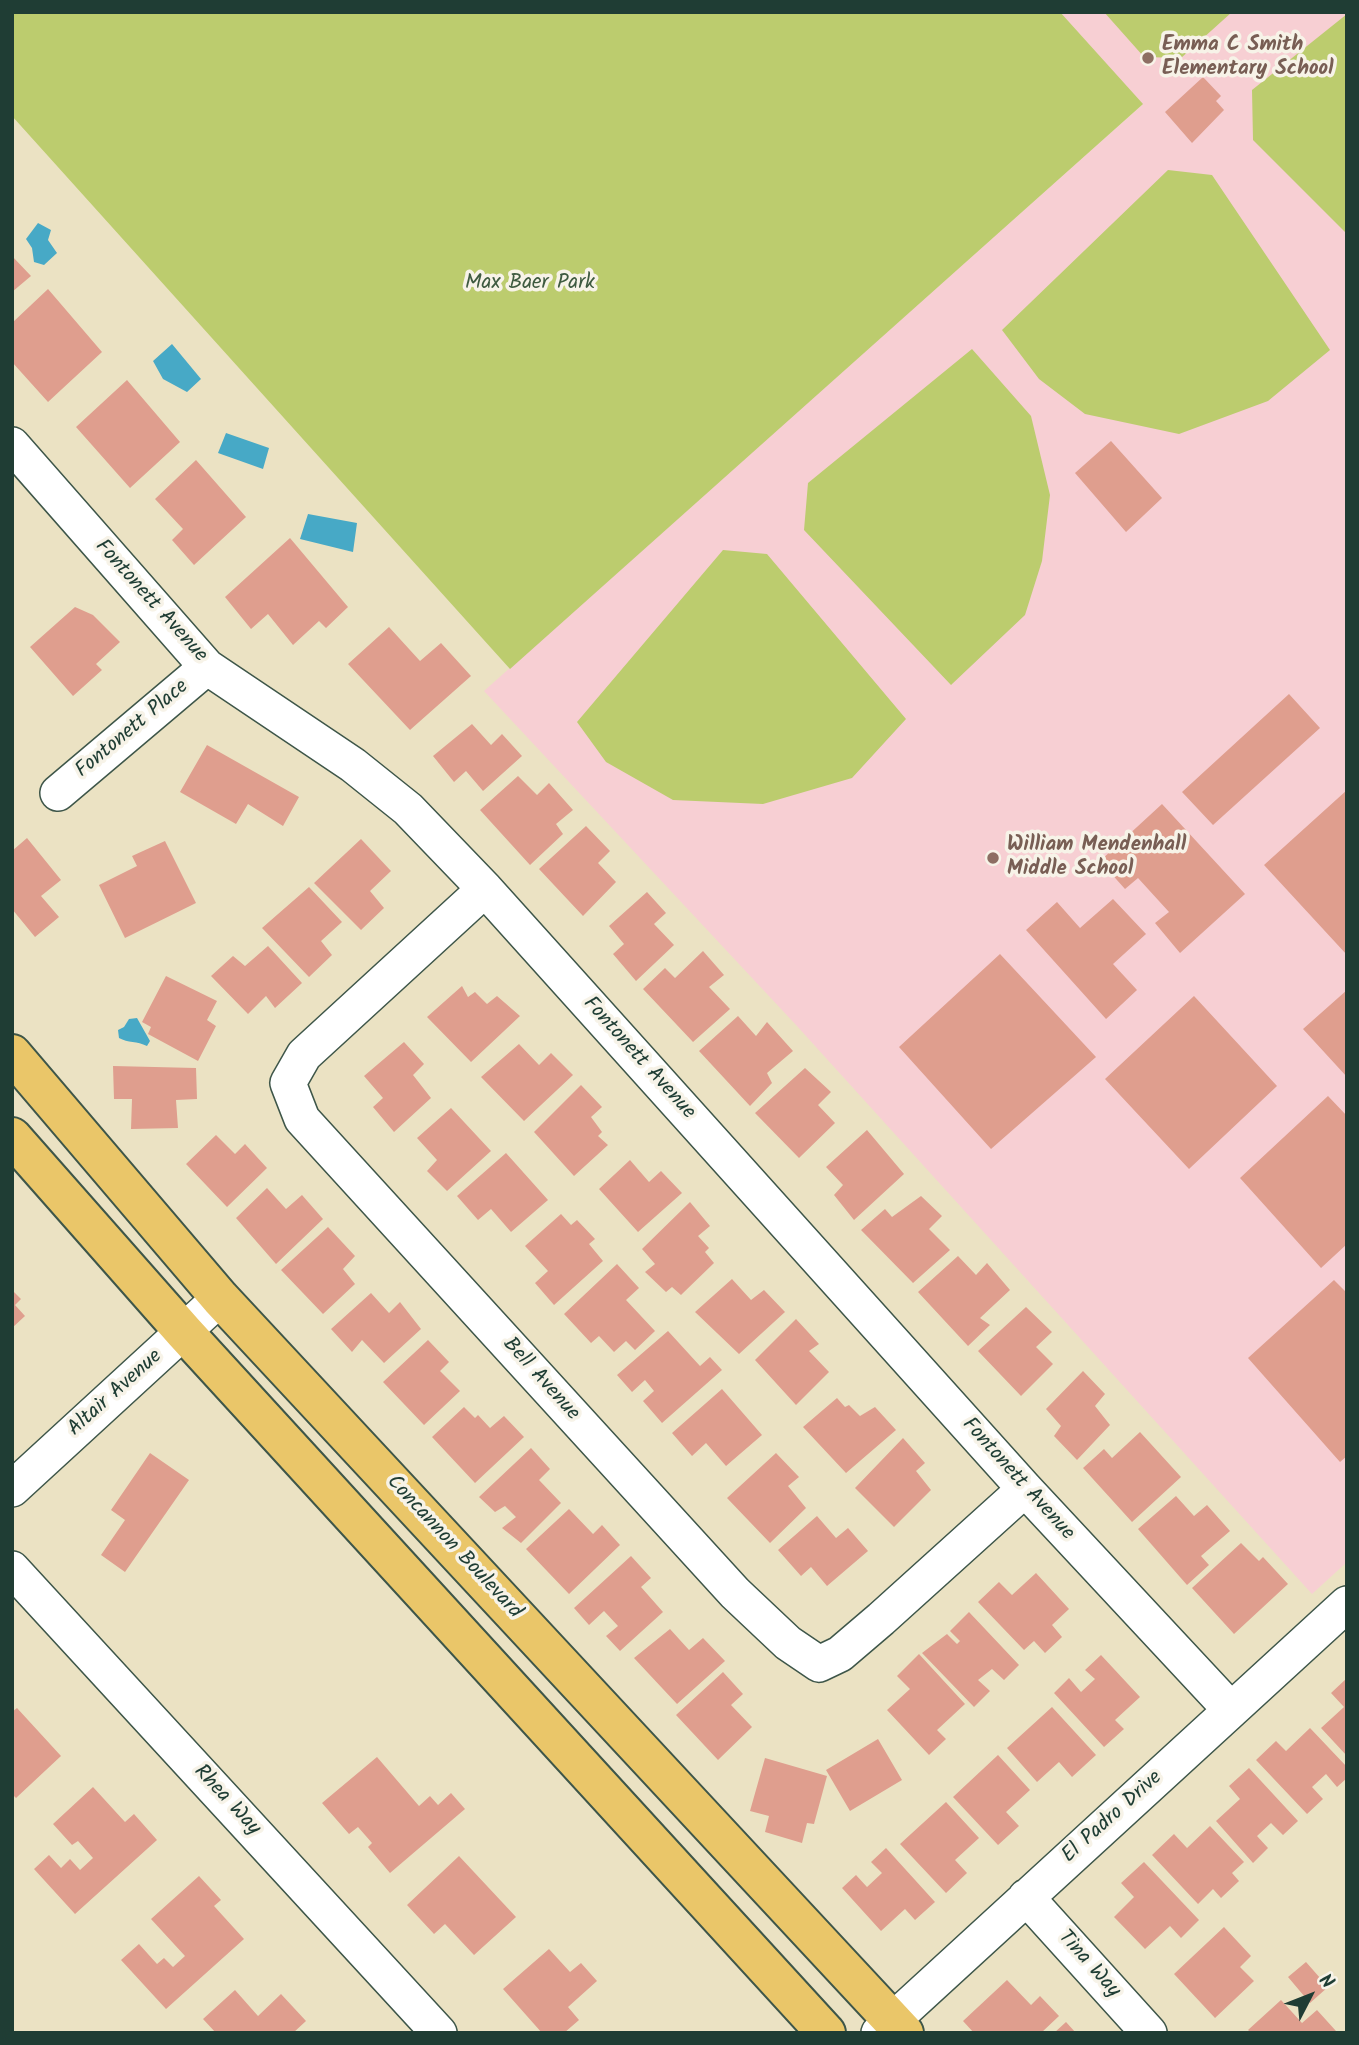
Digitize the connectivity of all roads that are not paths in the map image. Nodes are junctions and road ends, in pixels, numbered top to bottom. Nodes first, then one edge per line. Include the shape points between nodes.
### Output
1 (12, 446) edge
2 (207, 667) junction
3 (58, 793) dead end
4 (485, 889) junction
5 (12, 1054) edge
6 (12, 1137) edge
7 (220, 1298) junction
8 (184, 1332) junction
9 (12, 1489) edge
10 (1025, 1489) junction
11 (12, 1569) edge
12 (1347, 1604) edge
13 (1231, 1710) junction
14 (1026, 1897) junction
15 (892, 2029) edge
16 (439, 2033) edge
17 (826, 2033) edge
18 (1149, 2033) edge

1 - 2 street, Fontonett Avenue
2 - 3 street, Fontonett Place
2 - 4 street, Fontonett Avenue via 353,765 399,802
4 - 10 street, Fontonett Avenue
4 - 10 street, Bell Avenue via 304,1055 288,1083 302,1119 735,1593 788,1643 820,1664 840,1654
5 - 7 main road, Concannon Boulevard
6 - 8 main road
7 - 8 street, Altair Avenue
7 - 15 main road, Concannon Boulevard
8 - 9 street, Altair Avenue
8 - 17 main road
10 - 13 street, Fontonett Avenue
11 - 16 street, Rhea Way
12 - 13 street, El Padro Drive
13 - 14 street, El Padro Drive
14 - 15 street, El Padro Drive
14 - 18 street, Tina Way

